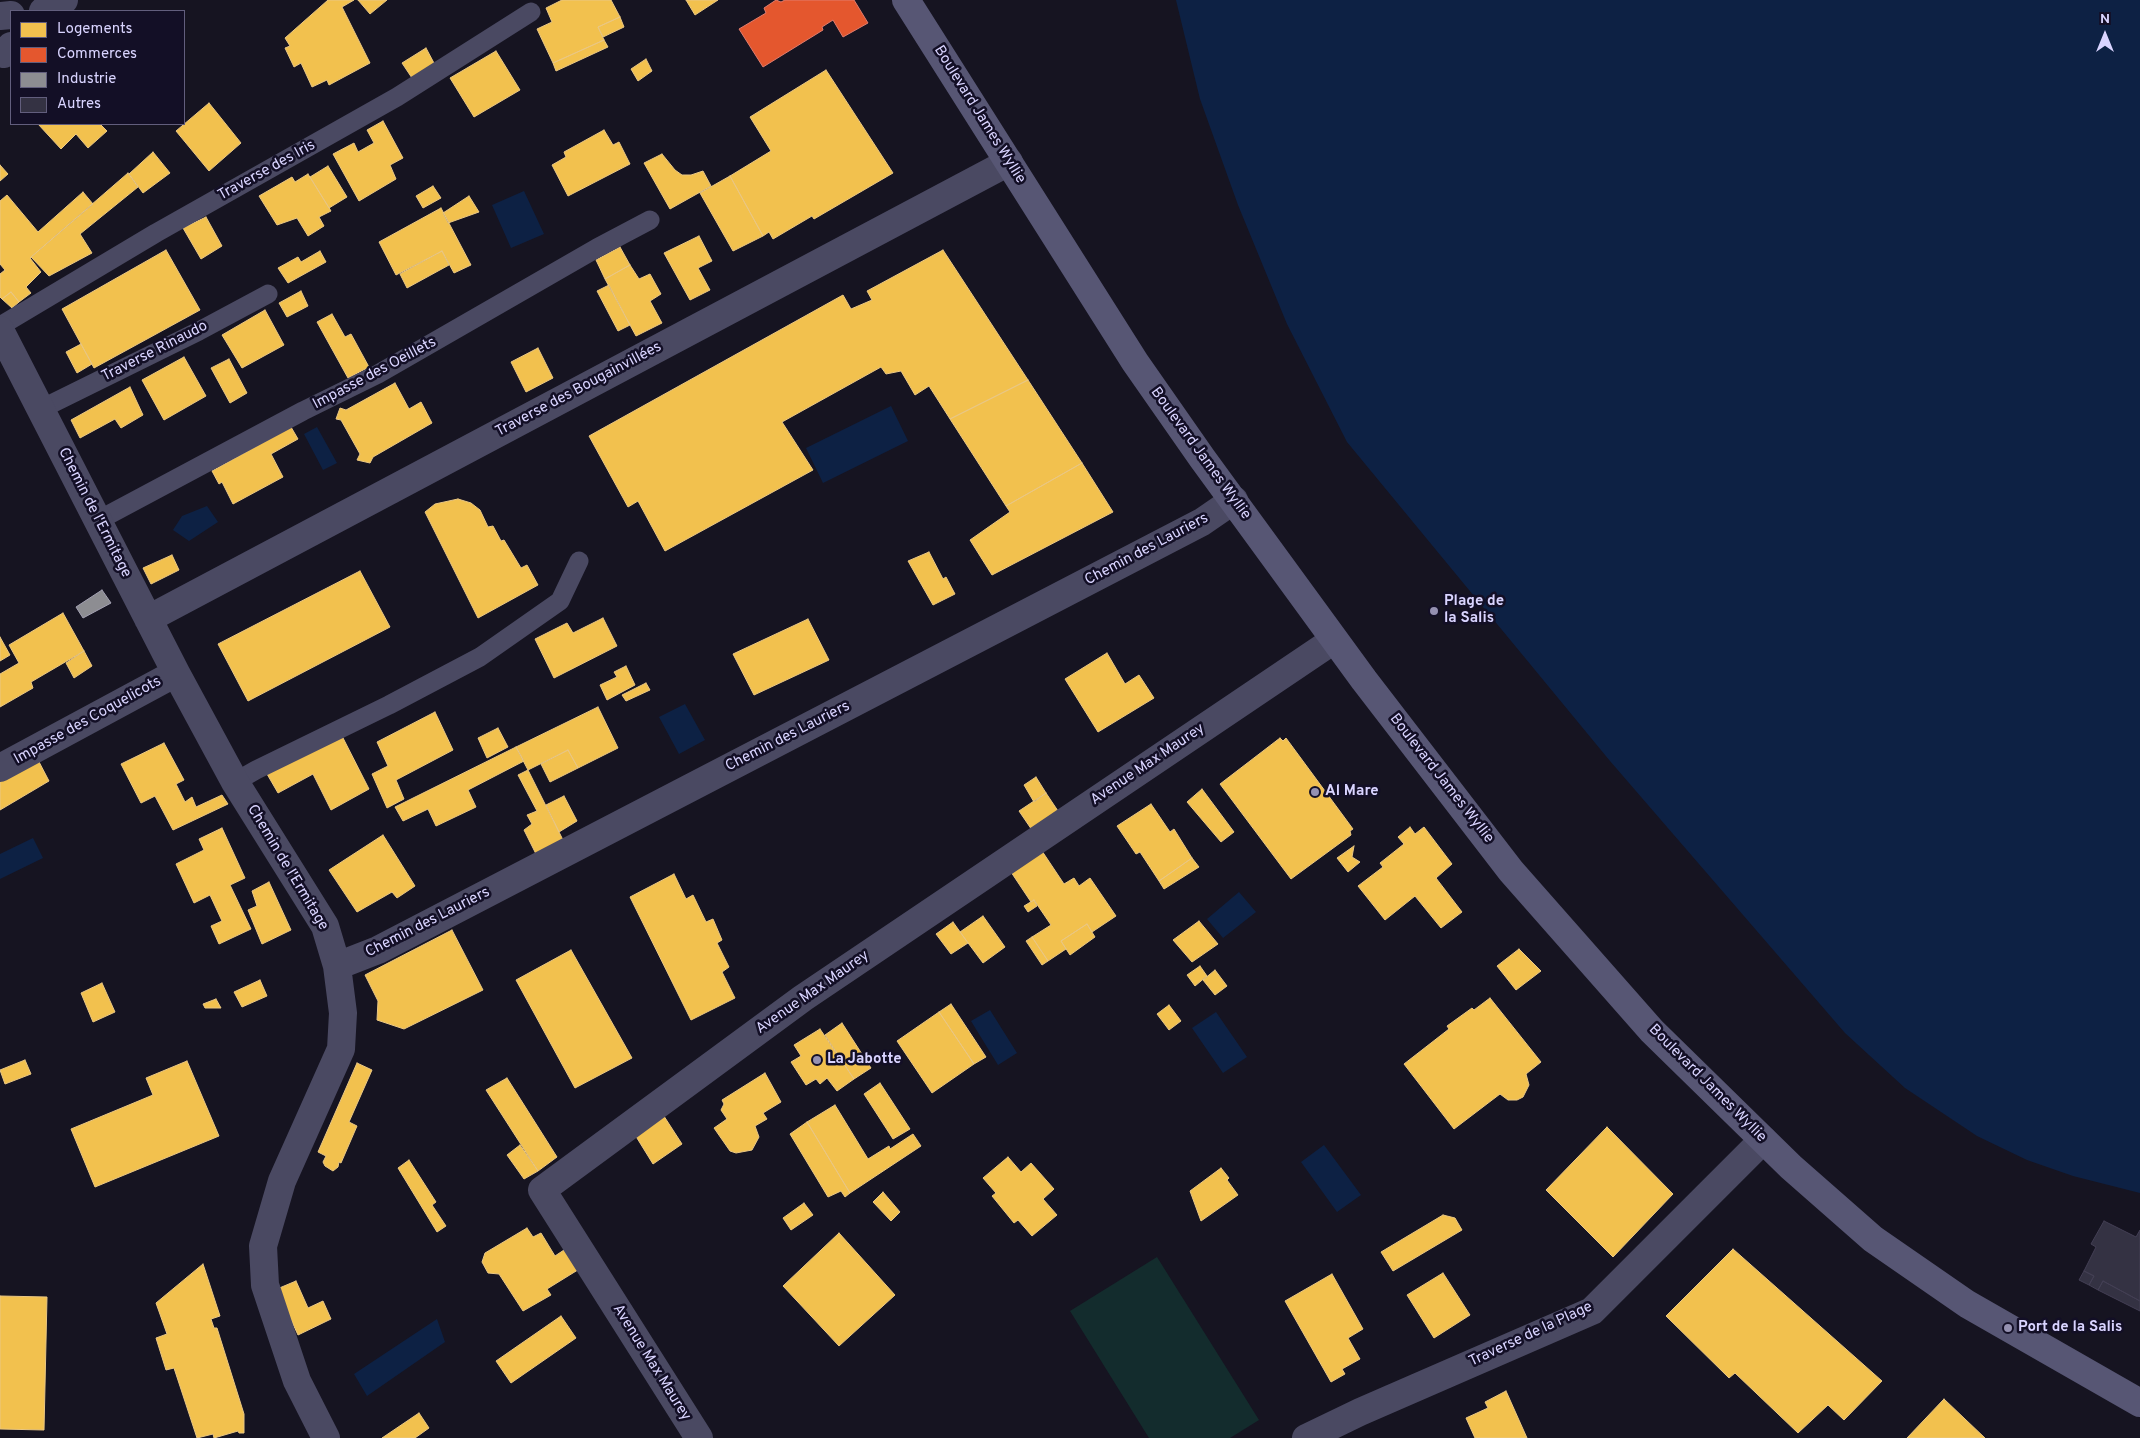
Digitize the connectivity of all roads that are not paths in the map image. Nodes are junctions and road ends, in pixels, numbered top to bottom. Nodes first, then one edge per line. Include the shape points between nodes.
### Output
1 (64, 0) edge
2 (906, 0) edge
3 (45, 10) edge
4 (531, 12) dead end
5 (1009, 162) junction
6 (650, 220) dead end
7 (268, 294) dead end
8 (0, 328) edge
9 (41, 409) junction
10 (1234, 500) junction
11 (97, 521) junction
12 (579, 561) dead end
13 (148, 619) junction
14 (1334, 640) junction
15 (176, 673) junction
16 (0, 768) edge
17 (235, 782) junction
18 (337, 966) junction
19 (1763, 1140) junction
20 (2140, 1403) edge
21 (326, 1438) edge
22 (699, 1438) edge
23 (1306, 1438) edge

1 - 3 street
2 - 5 street, Boulevard James Wyllie
4 - 8 lane, Traverse des Iris via 397,97 156,234
5 - 10 street, Boulevard James Wyllie via 1135,362
5 - 13 street, Traverse des Bougainvillées
6 - 11 lane, Impasse des Oeillets via 378,374
7 - 9 lane, Traverse Rinaudo
8 - 9 street, Chemin de l'Ermitage
9 - 11 street, Chemin de l'Ermitage
10 - 14 street, Boulevard James Wyllie
10 - 18 street, Chemin des Lauriers via 1202,522 1149,550 378,950
11 - 13 street, Chemin de l'Ermitage
12 - 17 lane via 560,601 480,657
13 - 15 street, Chemin de l'Ermitage
14 - 19 street, Boulevard James Wyllie via 1511,871 1652,1031
14 - 22 street, Avenue Max Maurey via 803,998 542,1190
15 - 16 street, Impasse des Coquelicots
15 - 17 street, Chemin de l'Ermitage
17 - 18 street, Chemin de l'Ermitage via 325,926
18 - 21 street, Chemin de l'Ermitage via 343,1013 341,1049 282,1181 263,1246 264,1285 297,1381
19 - 20 street, Boulevard James Wyllie via 1873,1239 1943,1288
19 - 23 street, Traverse de la Plage via 1592,1311

